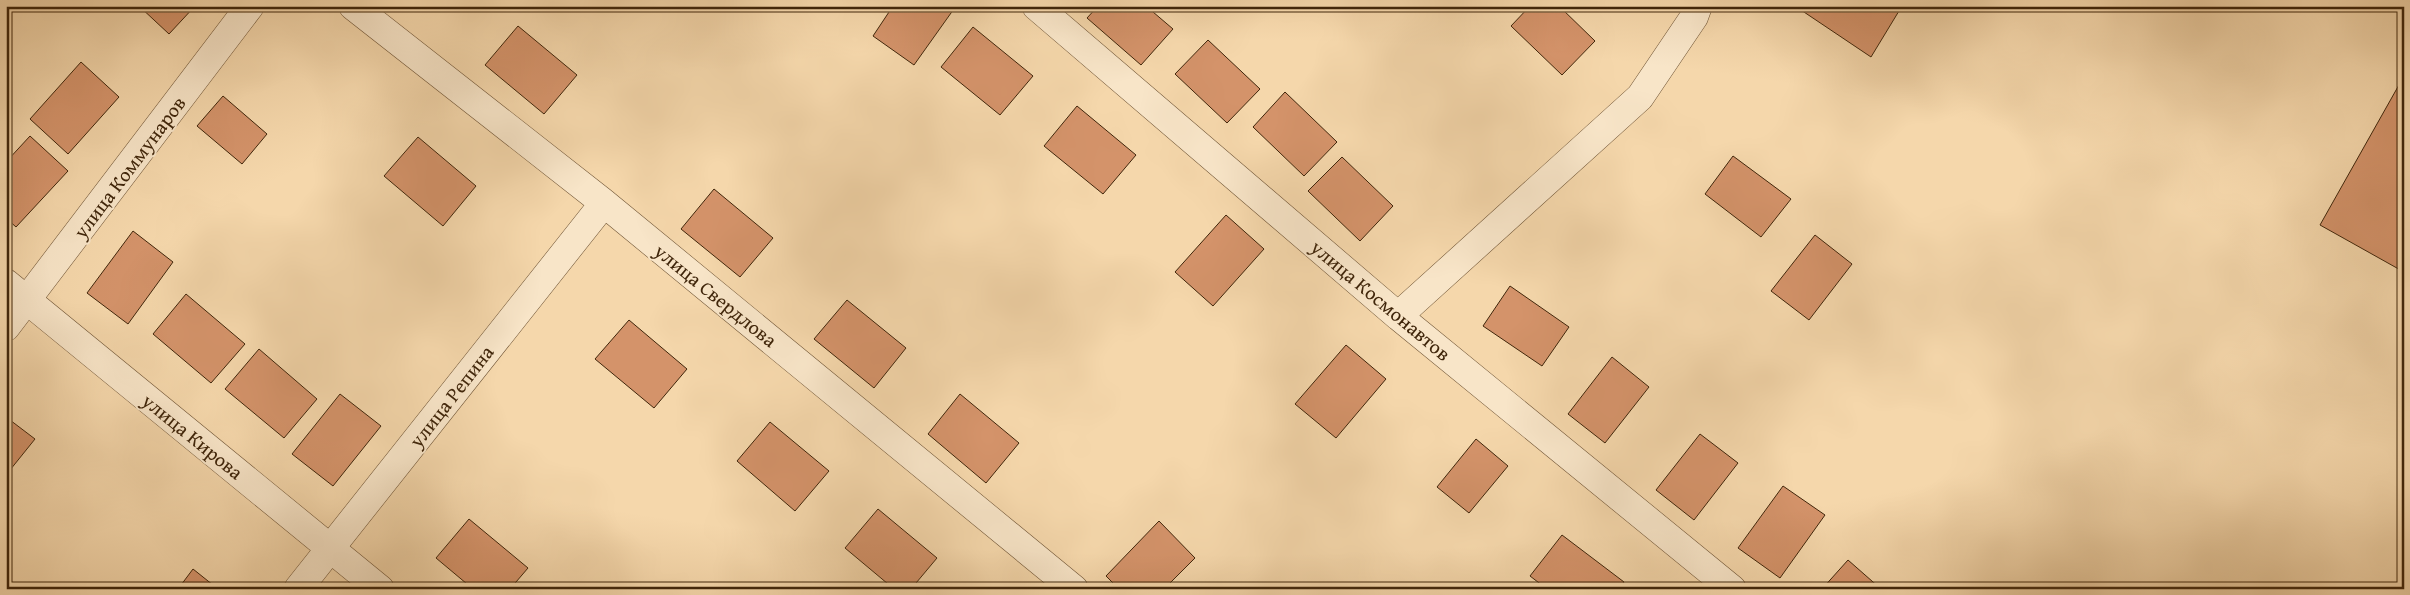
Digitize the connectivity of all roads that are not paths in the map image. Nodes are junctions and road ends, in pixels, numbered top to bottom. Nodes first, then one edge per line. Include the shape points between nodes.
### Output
1 (250, 6) edge
2 (353, 6) edge
3 (1036, 6) edge
4 (1691, 10) edge
5 (604, 203) junction
6 (6, 283) edge
7 (27, 301) junction
8 (1398, 316) junction
9 (6, 327) edge
10 (331, 548) junction
11 (298, 589) edge
12 (380, 589) edge
13 (1074, 589) edge
14 (1732, 589) edge

1 - 7 street, улица Коммунаров
2 - 5 street, улица Свердлова
3 - 8 street, улица Космонавтов
4 - 8 street via 1640,97
5 - 10 street, улица Репина
5 - 13 street, улица Свердлова
6 - 7 street, улица Кирова
7 - 9 street, улица Коммунаров
7 - 10 street, улица Кирова
8 - 14 street, улица Космонавтов
10 - 11 street, улица Репина
10 - 12 street, улица Кирова

